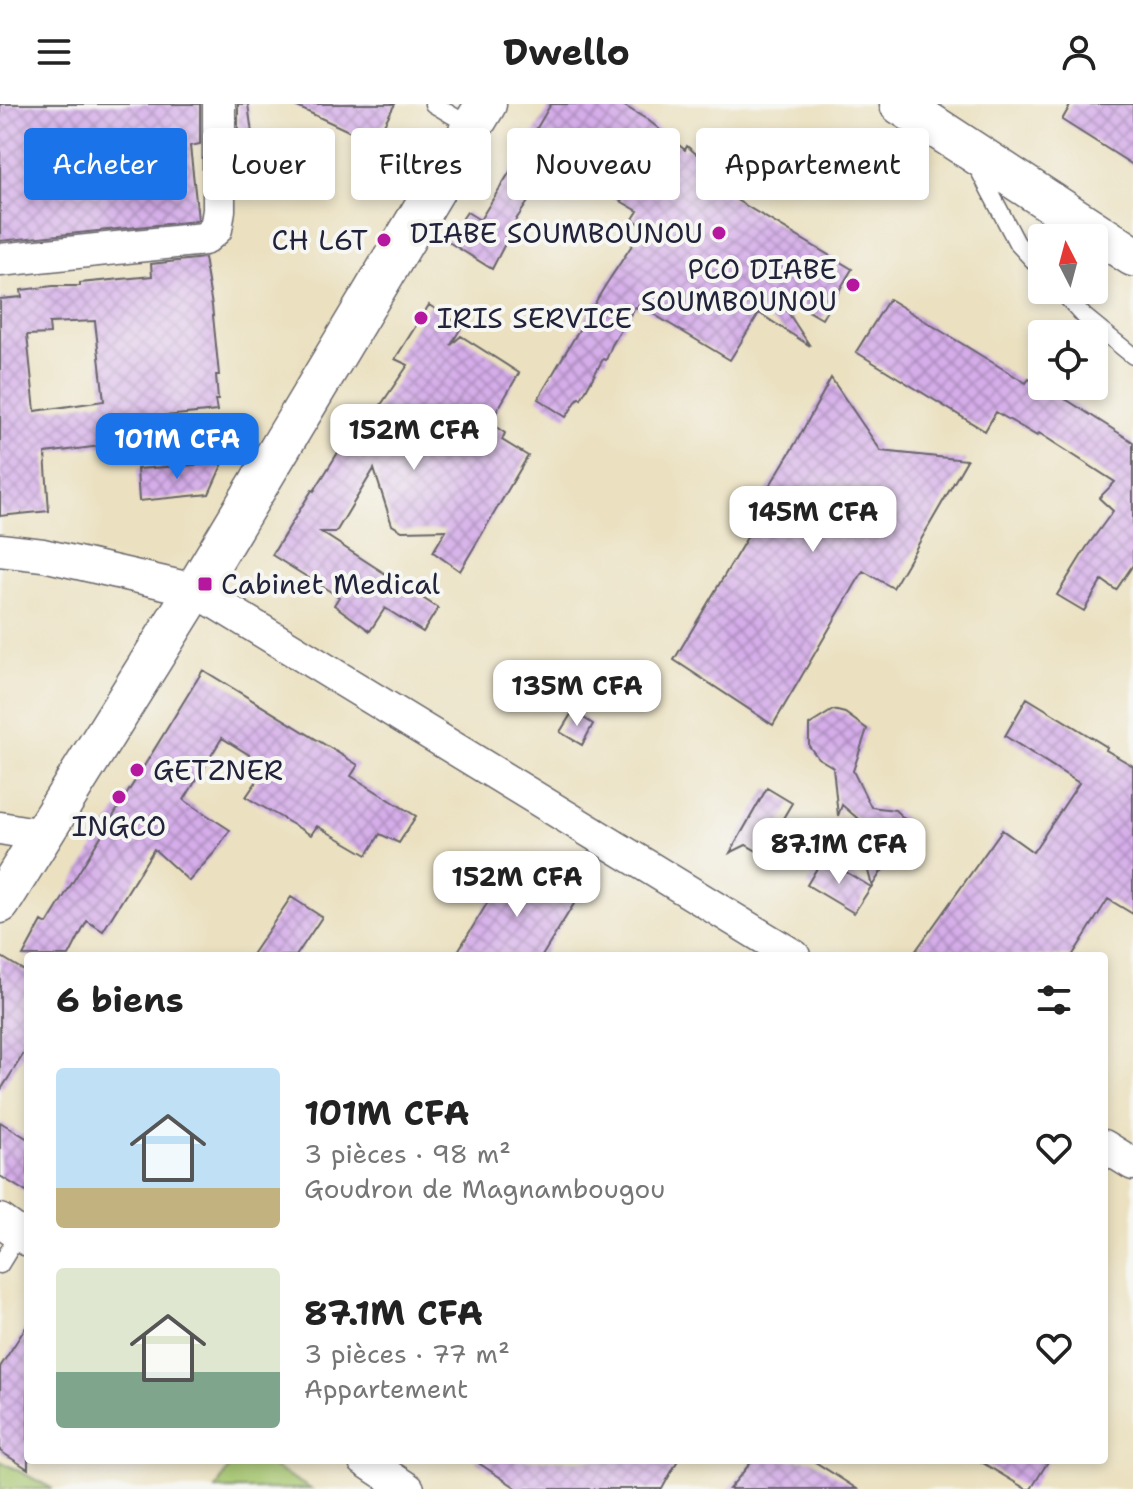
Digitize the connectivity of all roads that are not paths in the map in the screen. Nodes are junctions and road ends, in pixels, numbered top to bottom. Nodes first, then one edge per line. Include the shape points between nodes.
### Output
1 (219, 104) edge
2 (433, 104) edge
3 (911, 107) edge
4 (479, 115) edge
5 (967, 147) junction
6 (1028, 255) edge
7 (1133, 256) edge
8 (0, 260) edge
9 (1073, 304) edge
10 (1133, 356) edge
11 (0, 550) edge
12 (195, 590) junction
13 (0, 828) edge
14 (42, 835) junction
15 (0, 903) edge
16 (787, 952) edge
17 (1108, 1148) edge
18 (1133, 1164) edge
19 (16, 1231) edge
20 (0, 1265) edge
21 (370, 1464) edge
22 (408, 1489) edge

1 - 8 street via 219,210 216,229 204,239
2 - 4 lane
3 - 5 street
4 - 12 street
5 - 6 lane
5 - 7 street
9 - 10 lane
11 - 12 street
12 - 14 street
12 - 16 street
13 - 14 street
14 - 15 street
17 - 18 street
19 - 20 lane
21 - 22 street

